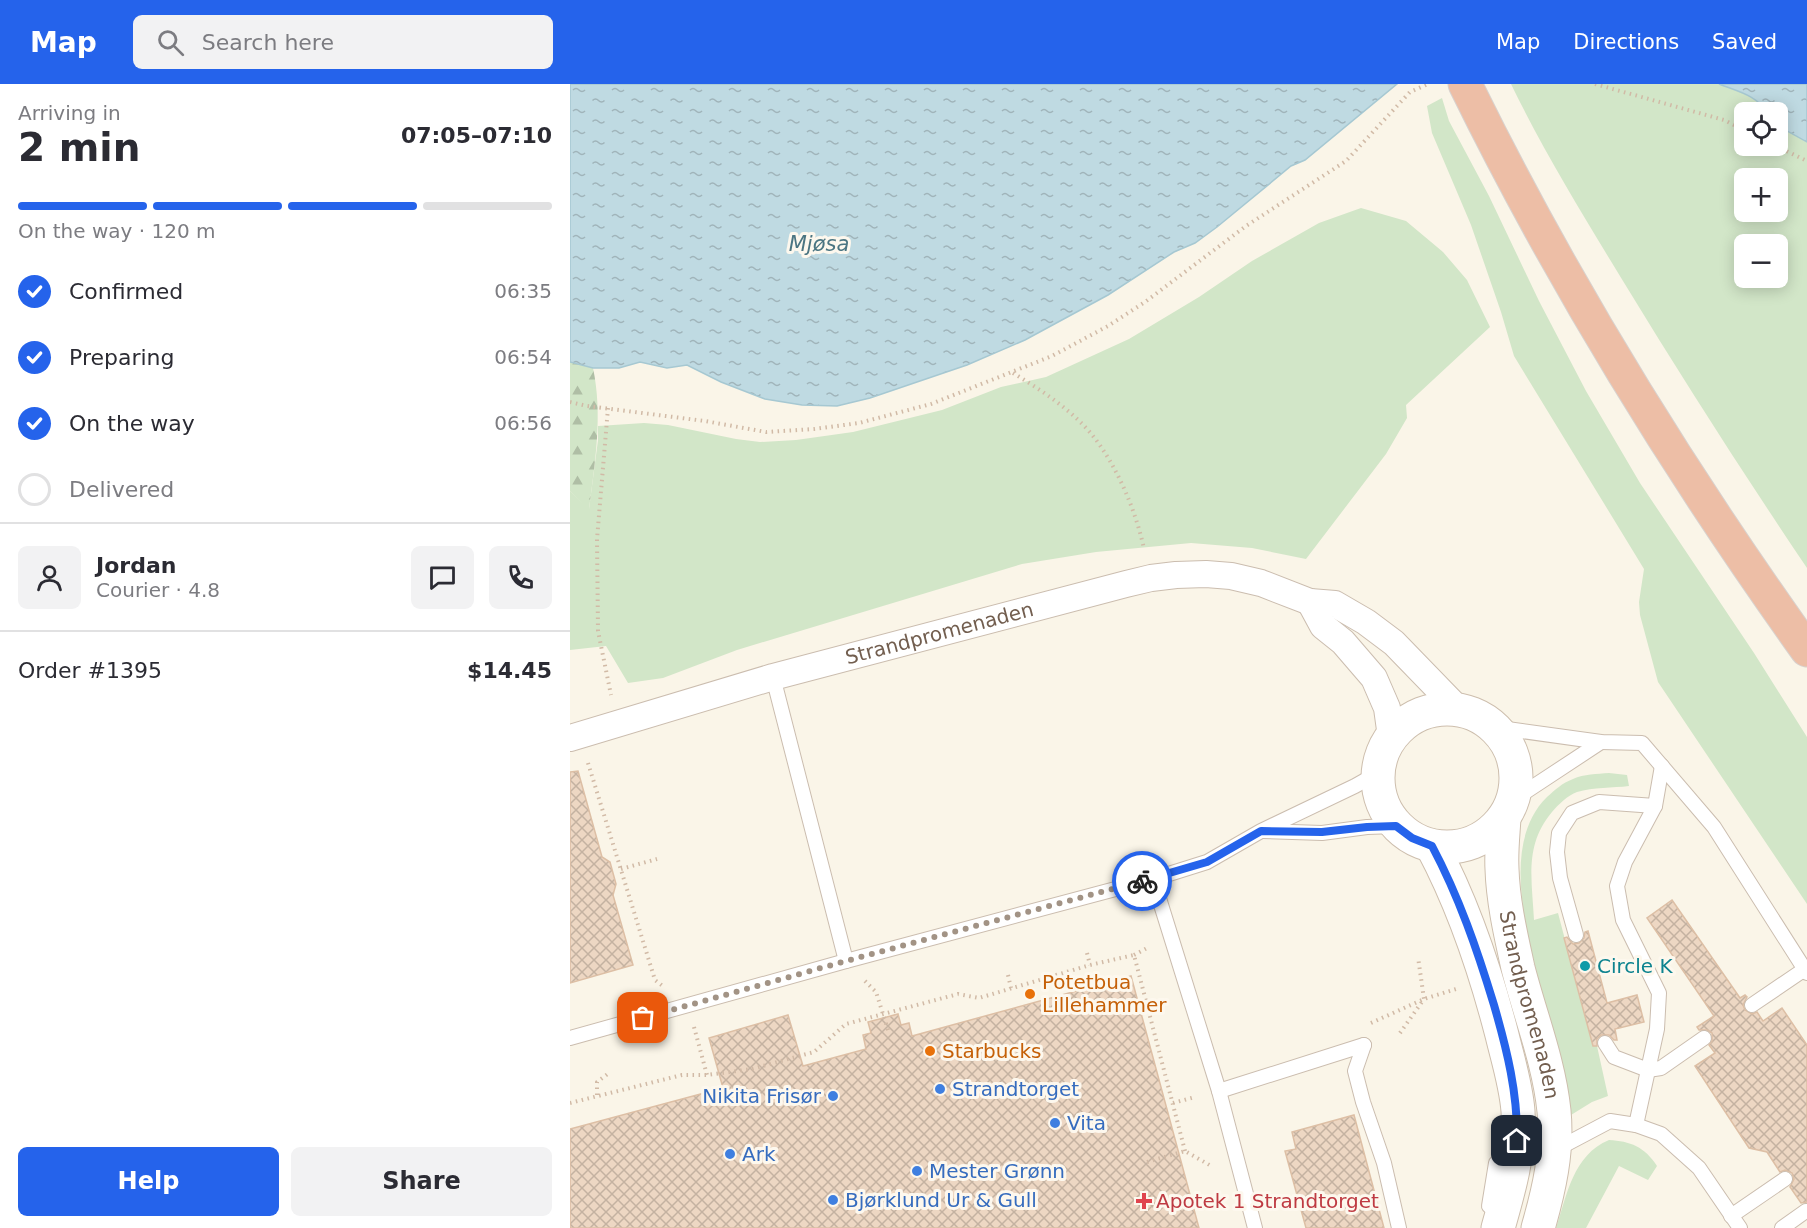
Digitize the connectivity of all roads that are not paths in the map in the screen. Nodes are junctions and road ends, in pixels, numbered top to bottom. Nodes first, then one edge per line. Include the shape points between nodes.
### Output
1 (1467, 88) edge
2 (1310, 602) junction
3 (1776, 607) junction
4 (1807, 627) edge
5 (1807, 650) edge
6 (773, 677) junction
7 (1459, 710) junction
8 (1493, 727) junction
9 (1391, 737) junction
10 (570, 738) edge
11 (1601, 741) junction
12 (1662, 766) junction
13 (1378, 773) junction
14 (1655, 806) junction
15 (1508, 809) junction
16 (1396, 826) junction
17 (1261, 831) junction
18 (1432, 846) junction
19 (1153, 879) junction
20 (1576, 935) dead end
21 (846, 961) junction
22 (1806, 971) edge
23 (1752, 1005) dead end
24 (570, 1038) edge
25 (1704, 1038) dead end
26 (1605, 1043) dead end
27 (1648, 1070) junction
28 (1219, 1091) junction
29 (1636, 1125) junction
30 (1555, 1149) junction
31 (1496, 1163) dead end
32 (1785, 1179) dead end
33 (1806, 1211) edge
34 (1731, 1216) junction
35 (1255, 1228) edge
36 (1399, 1228) edge
37 (1484, 1228) edge
38 (1498, 1228) edge
39 (1538, 1228) edge
40 (1740, 1228) edge
41 (1782, 1228) edge

1 - 3 highway via 1600,334
2 - 6 street, Strandpromenaden via 1231,576 1151,578
2 - 7 street, Strandpromenaden via 1335,604 1366,622 1394,643
2 - 9 street via 1323,626 1344,642 1374,678 1387,708
3 - 4 highway
3 - 5 highway
6 - 10 street, Strandpromenaden
6 - 21 lane
7 - 8 street
7 - 9 street via 1439,709 1420,714
8 - 11 lane
8 - 15 street via 1506,741 1514,760 1516,780
9 - 13 street
11 - 12 lane via 1642,743
11 - 15 lane
12 - 14 lane
12 - 22 lane via 1714,827
13 - 16 street via 1384,809
13 - 17 lane
14 - 20 lane via 1599,802 1572,813 1559,833 1560,878
14 - 27 lane via 1625,862 1617,886 1623,920 1659,993 1657,1029
15 - 18 street via 1490,833 1472,843
15 - 30 street, Strandpromenaden via 1502,868 1507,908 1518,969 1547,1072
16 - 17 lane via 1322,832
16 - 18 street
17 - 19 lane via 1207,862
18 - 38 street, Strandpromenaden via 1477,950 1514,1082 1517,1141
19 - 21 lane
19 - 28 lane
21 - 24 lane
22 - 23 lane
25 - 27 lane via 1661,1068
26 - 27 lane via 1614,1057
27 - 29 lane
28 - 35 lane
28 - 36 lane via 1364,1045 1355,1071
29 - 30 lane via 1610,1121
29 - 34 lane via 1661,1134 1699,1168
30 - 39 street, Strandpromenaden via 1548,1196
31 - 37 lane
32 - 34 lane
33 - 41 lane
34 - 40 lane

